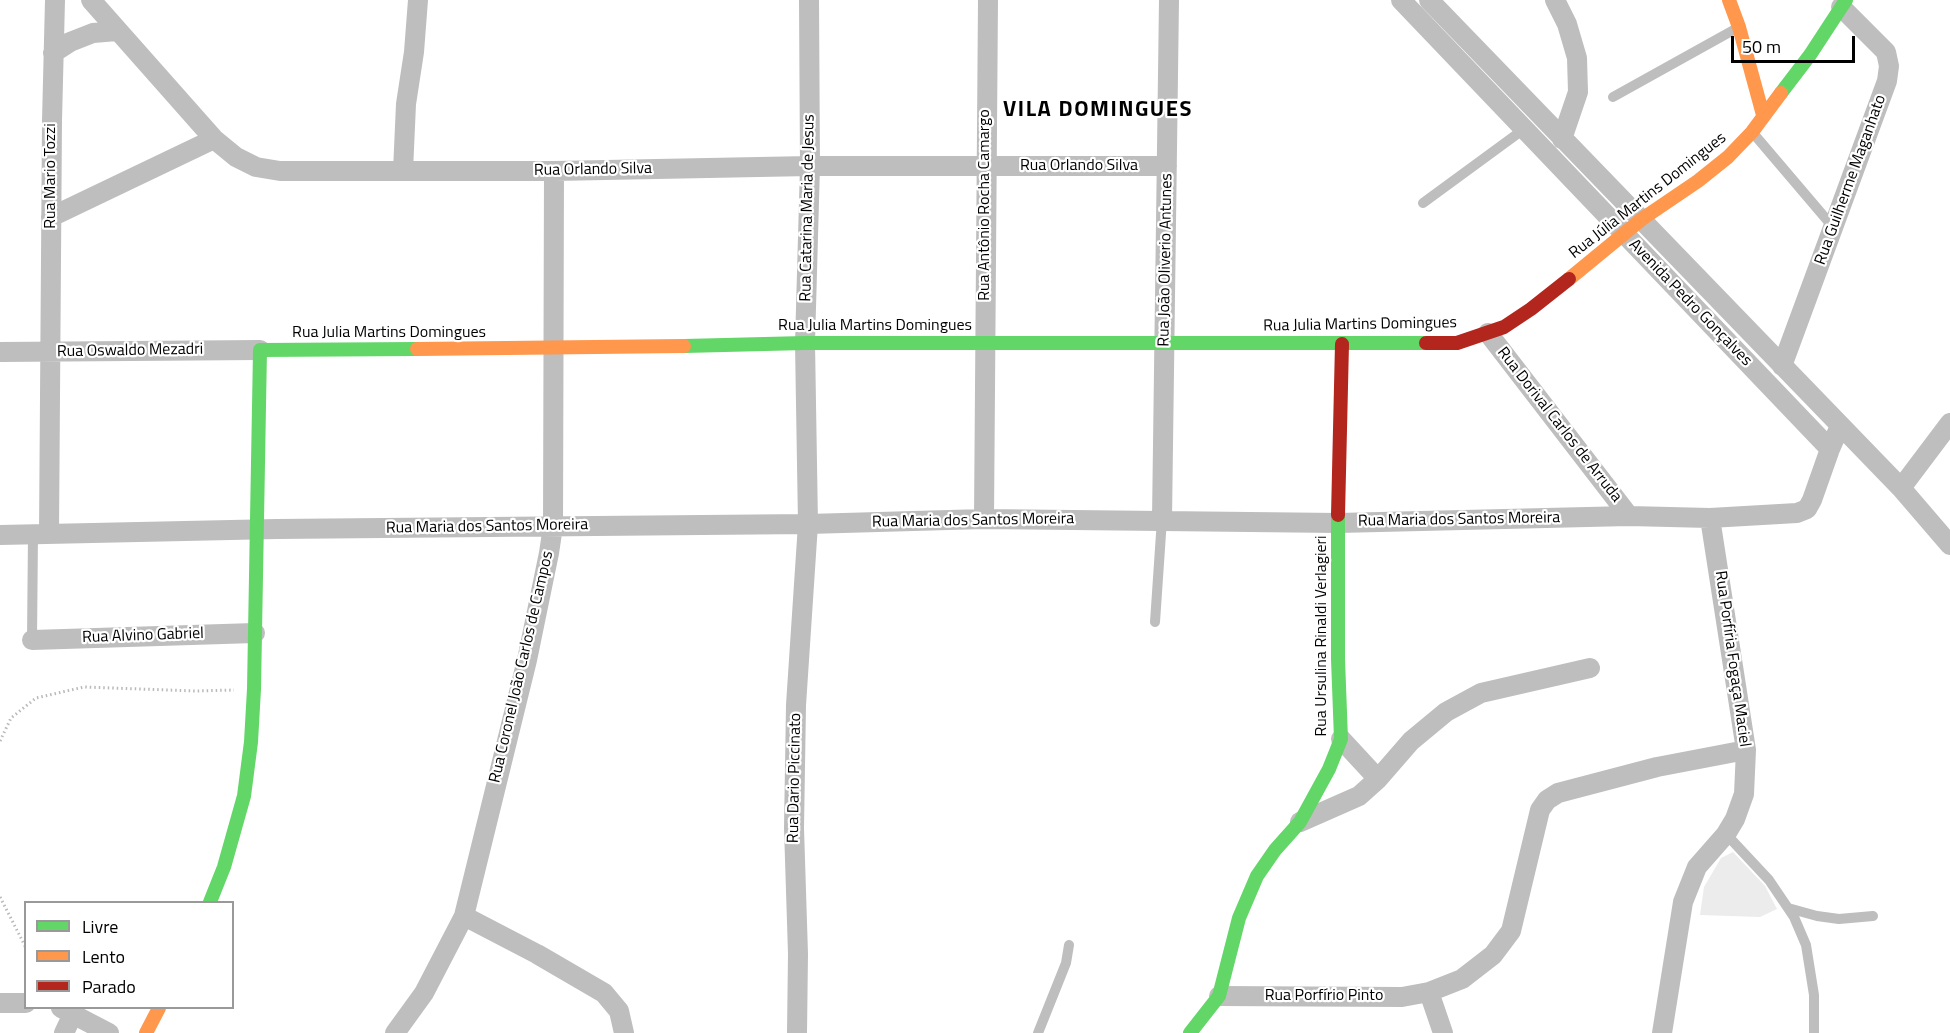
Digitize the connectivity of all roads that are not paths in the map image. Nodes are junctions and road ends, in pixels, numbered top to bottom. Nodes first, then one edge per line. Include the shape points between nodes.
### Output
1 (55, 0) edge
2 (91, 0) edge
3 (418, 0) edge
4 (809, 0) edge
5 (988, 0) edge
6 (1169, 0) edge
7 (1401, 0) edge
8 (1429, 0) edge
9 (1556, 0) edge
10 (1729, 0) edge
11 (1843, 4) edge
12 (1739, 27) junction
13 (117, 31) junction
14 (53, 53) junction
15 (1613, 97) dead end
16 (1763, 116) junction
17 (1524, 129) junction
18 (1752, 132) junction
19 (213, 139) junction
20 (1562, 139) junction
21 (810, 166) junction
22 (986, 166) junction
23 (1167, 166) junction
24 (403, 171) junction
25 (554, 171) junction
26 (1423, 203) dead end
27 (51, 217) junction
28 (1642, 219) junction
29 (1833, 227) junction
30 (1625, 235) junction
31 (1488, 333) junction
32 (984, 342) junction
33 (805, 343) junction
34 (1164, 343) junction
35 (1342, 344) junction
36 (553, 349) junction
37 (260, 350) junction
38 (0, 352) edge
39 (50, 352) junction
40 (1782, 366) junction
41 (1950, 423) edge
42 (1840, 426) junction
43 (1830, 449) junction
44 (1901, 488) junction
45 (1629, 516) junction
46 (1710, 518) junction
47 (984, 519) junction
48 (1162, 519) junction
49 (1338, 522) junction
50 (808, 524) junction
51 (553, 526) junction
52 (256, 530) junction
53 (41, 534) junction
54 (0, 535) edge
55 (1950, 545) edge
56 (1155, 622) dead end
57 (255, 633) junction
58 (32, 640) joint
59 (1590, 668) dead end
60 (1341, 739) junction
61 (1746, 750) junction
62 (1378, 779) junction
63 (1300, 822) junction
64 (1726, 834) junction
65 (211, 901) edge
66 (1788, 908) junction
67 (464, 916) junction
68 (1873, 916) dead end
69 (1069, 945) dead end
70 (1429, 992) junction
71 (1219, 996) junction
72 (0, 1003) edge
73 (24, 1003) edge
74 (158, 1009) edge
75 (67, 1011) edge
76 (64, 1033) edge
77 (109, 1033) edge
78 (146, 1033) edge
79 (395, 1033) edge
80 (624, 1033) edge
81 (797, 1033) edge
82 (1038, 1033) edge
83 (1190, 1033) edge
84 (1443, 1033) edge
85 (1662, 1033) edge
86 (1814, 1033) edge

1 - 14 street, Rua Mario Tozzi
2 - 13 street, Rua Orlando Silva
3 - 24 street
4 - 21 street, Rua Catarina Maria de Jesus
5 - 22 street, Rua Antônio Rocha Camargo
6 - 23 street, Rua João Oliverio Antunes
7 - 17 street, Avenida Pedro Gonçalves
8 - 20 street, Avenida Pedro Gonçalves
9 - 20 street via 1577,58 1578,92
10 - 12 main road
11 - 16 main road, Rua Júlia Martins Domingues
11 - 29 street, Rua Guilherme Maganhato via 1886,52 1889,66 1887,81
12 - 15 lane
12 - 16 main road
13 - 14 street via 93,33
13 - 19 street, Rua Orlando Silva
14 - 27 street, Rua Mario Tozzi
16 - 18 main road, Rua Júlia Martins Domingues
17 - 26 lane
17 - 30 street, Avenida Pedro Gonçalves
18 - 28 main road, Rua Júlia Martins Domingues via 1698,181
18 - 29 lane
19 - 24 street, Rua Orlando Silva via 256,167 280,171
19 - 27 street
20 - 28 street, Avenida Pedro Gonçalves
21 - 22 street, Rua Orlando Silva
21 - 25 street, Rua Orlando Silva
21 - 33 street, Rua Catarina Maria de Jesus
22 - 23 street, Rua Orlando Silva
22 - 32 street, Rua Antônio Rocha Camargo
23 - 34 street, Rua João Oliverio Antunes
24 - 25 street, Rua Orlando Silva
25 - 36 street, Rua Coronel João Carlos de Campos
27 - 39 street, Rua Mario Tozzi
28 - 30 main road, Rua Júlia Martins Domingues
28 - 40 street, Avenida Pedro Gonçalves
29 - 40 street, Rua Guilherme Maganhato
30 - 31 main road, Rua Júlia Martins Domingues via 1531,309
30 - 43 street, Avenida Pedro Gonçalves
31 - 35 main road, Rua Julia Martins Domingues via 1457,343
31 - 45 street, Rua Dorival Carlos de Arruda
32 - 33 main road, Rua Julia Martins Domingues
32 - 34 main road, Rua Julia Martins Domingues
32 - 47 street, Rua Antônio Rocha Camargo
33 - 36 main road, Rua Julia Martins Domingues
33 - 50 street, Rua Catarina Maria de Jesus
34 - 35 main road, Rua Julia Martins Domingues
34 - 48 street, Rua João Oliverio Antunes
35 - 49 main road, Rua Ursulina Rinaldi Verlagieri
36 - 37 main road, Rua Julia Martins Domingues
36 - 51 street, Rua Coronel João Carlos de Campos
37 - 39 street, Rua Oswaldo Mezadri
37 - 52 main road
38 - 39 street, Rua Oswaldo Mezadri
39 - 53 street, Rua Mario Tozzi
40 - 42 street, Avenida Pedro Gonçalves
41 - 44 street
42 - 43 street, Rua Maria dos Santos Moreira
42 - 44 street, Avenida Pedro Gonçalves
43 - 46 street, Rua Maria dos Santos Moreira via 1807,509 1797,513
44 - 55 street, Avenida Pedro Gonçalves
45 - 46 street, Rua Maria dos Santos Moreira
45 - 49 street, Rua Maria dos Santos Moreira
46 - 61 street, Rua Porfíria Fogaça Maciel
47 - 48 street, Rua Maria dos Santos Moreira
47 - 50 street, Rua Maria dos Santos Moreira
48 - 49 street, Rua Maria dos Santos Moreira
48 - 56 lane
49 - 60 main road, Rua Ursulina Rinaldi Verlagieri
50 - 51 street, Rua Maria dos Santos Moreira
50 - 81 street, Rua Dario Piccinato via 796,716
51 - 52 street, Rua Maria dos Santos Moreira
51 - 67 street, Rua Coronel João Carlos de Campos via 527,660
52 - 53 street, Rua Maria dos Santos Moreira
52 - 57 main road
53 - 54 street, Rua Maria dos Santos Moreira
53 - 58 lane
57 - 58 street, Rua Alvino Gabriel
57 - 65 main road via 251,742 244,796
59 - 62 street via 1481,693 1446,712 1411,741
60 - 62 street
60 - 63 main road, Rua Ursulina Rinaldi Verlagieri
61 - 64 street, Rua Porfíria Fogaça Maciel via 1744,794
61 - 70 street, Rua Porfírio Pinto via 1657,766 1558,793 1547,801 1540,810 1511,932 1494,955 1462,979
62 - 63 street via 1359,796
63 - 71 main road, Rua Ursulina Rinaldi Verlagieri via 1257,876 1239,918
64 - 66 lane via 1769,880
64 - 85 street, Rua Porfíria Fogaça Maciel via 1697,867 1683,902
66 - 68 lane via 1839,919
66 - 86 lane via 1806,945 1814,995
67 - 79 street, Rua Coronel João Carlos de Campos via 424,993
67 - 80 street via 604,993 619,1011
69 - 82 lane via 1066,963
70 - 71 street, Rua Porfírio Pinto via 1402,997
70 - 84 street
71 - 83 main road, Rua Ursulina Rinaldi Verlagieri
72 - 73 street
74 - 78 main road
75 - 76 street
75 - 77 street

